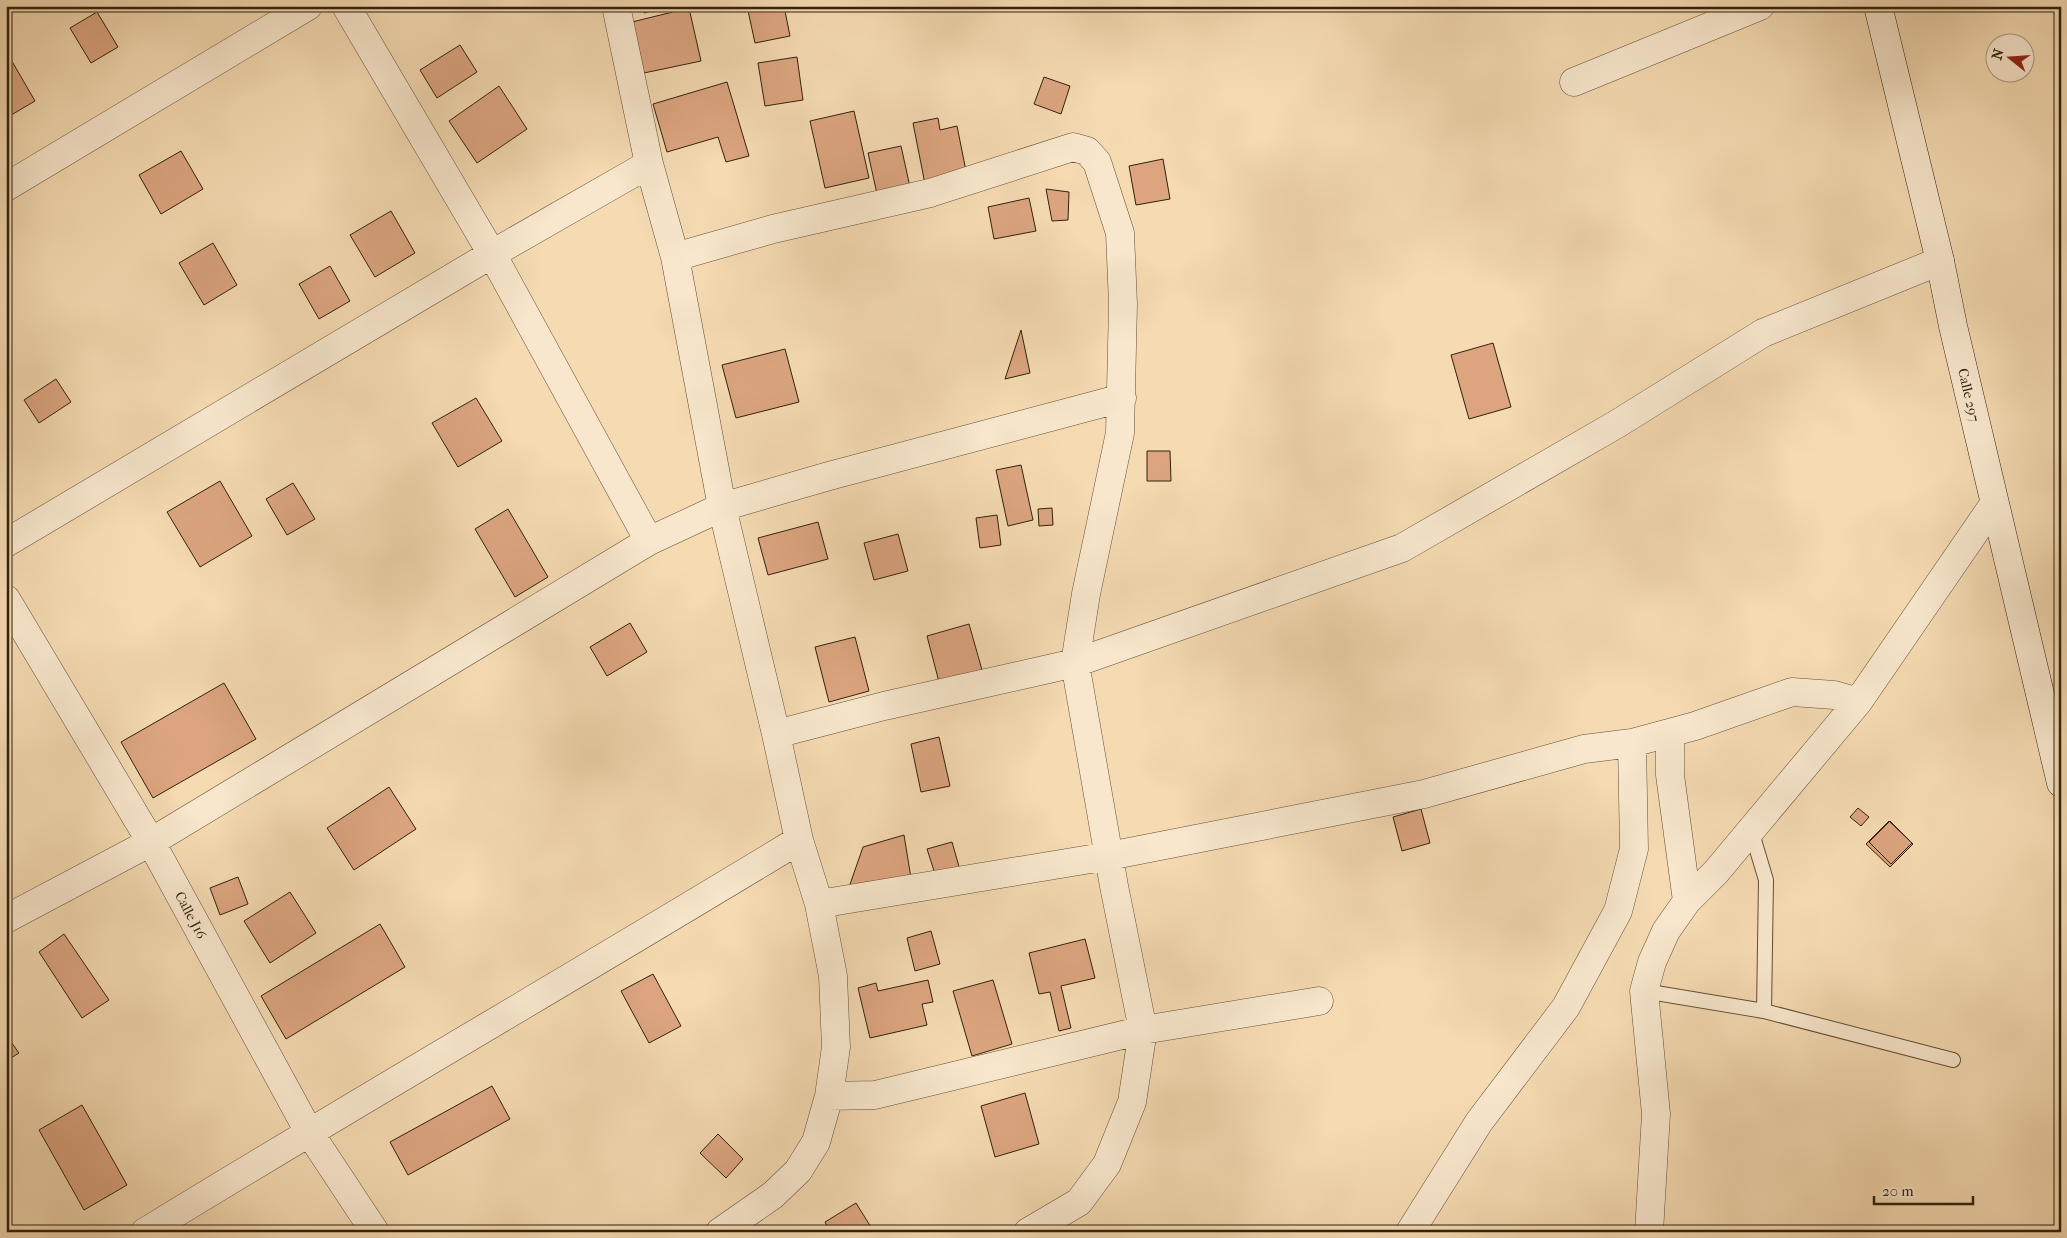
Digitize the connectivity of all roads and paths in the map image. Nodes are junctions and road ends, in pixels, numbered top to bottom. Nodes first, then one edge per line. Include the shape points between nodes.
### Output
1 (308, 6) edge
2 (346, 6) edge
3 (616, 6) edge
4 (1760, 6) edge
5 (1878, 6) edge
6 (1574, 82) dead end
7 (649, 164) junction
8 (6, 187) edge
9 (492, 254) junction
10 (675, 257) junction
11 (1940, 261) junction
12 (1122, 398) junction
13 (1994, 504) junction
14 (722, 507) junction
15 (649, 541) junction
16 (6, 543) edge
17 (6, 599) edge
18 (1075, 663) junction
19 (1858, 702) junction
20 (1670, 733) junction
21 (776, 734) junction
22 (1632, 743) junction
23 (2061, 783) edge
24 (1752, 830) junction
25 (799, 840) junction
26 (151, 842) junction
27 (1109, 856) junction
28 (1686, 901) junction
29 (818, 904) junction
30 (6, 919) edge
31 (1644, 992) junction
32 (1319, 1001) dead end
33 (1764, 1011) junction
34 (1144, 1030) junction
35 (1953, 1060) dead end
36 (829, 1096) junction
37 (309, 1132) junction
38 (727, 1230) edge
39 (145, 1232) edge
40 (375, 1232) edge
41 (1028, 1232) edge
42 (1410, 1232) edge
43 (1649, 1232) edge

1 - 8 street
2 - 9 street
3 - 7 street
4 - 6 street
5 - 11 street, Calle 297
7 - 9 street
7 - 10 street
9 - 15 street
9 - 16 street
10 - 12 street via 772,229 930,193 1073,147 1087,151 1097,162 1120,233
10 - 14 street
11 - 13 street, Calle 297
11 - 18 street via 1763,333 1617,424 1402,548
12 - 14 street
12 - 18 street via 1120,433
13 - 19 street
13 - 23 street, Calle 297
14 - 15 street
14 - 21 street
15 - 26 street
17 - 26 street, Calle J16
18 - 21 street
18 - 27 street
19 - 20 street via 1834,695 1792,692
19 - 24 street
20 - 22 street
20 - 28 street via 1670,775
21 - 25 street
22 - 27 street via 1584,749 1424,794
22 - 42 street via 1634,849 1618,911 1566,1006 1479,1122
24 - 28 street
24 - 33 lane via 1766,880
25 - 29 street
25 - 37 street
26 - 30 street
26 - 37 street, Calle J16
27 - 29 street
27 - 34 street
28 - 31 street via 1666,931 1652,962
29 - 36 street via 833,985 836,1047
31 - 33 lane
31 - 43 street via 1656,1114
32 - 34 street
33 - 35 lane
34 - 36 street via 875,1095
34 - 41 street via 1132,1102 1107,1164 1079,1202
36 - 38 street via 816,1142 798,1171
37 - 39 street
37 - 40 street, Calle J16

